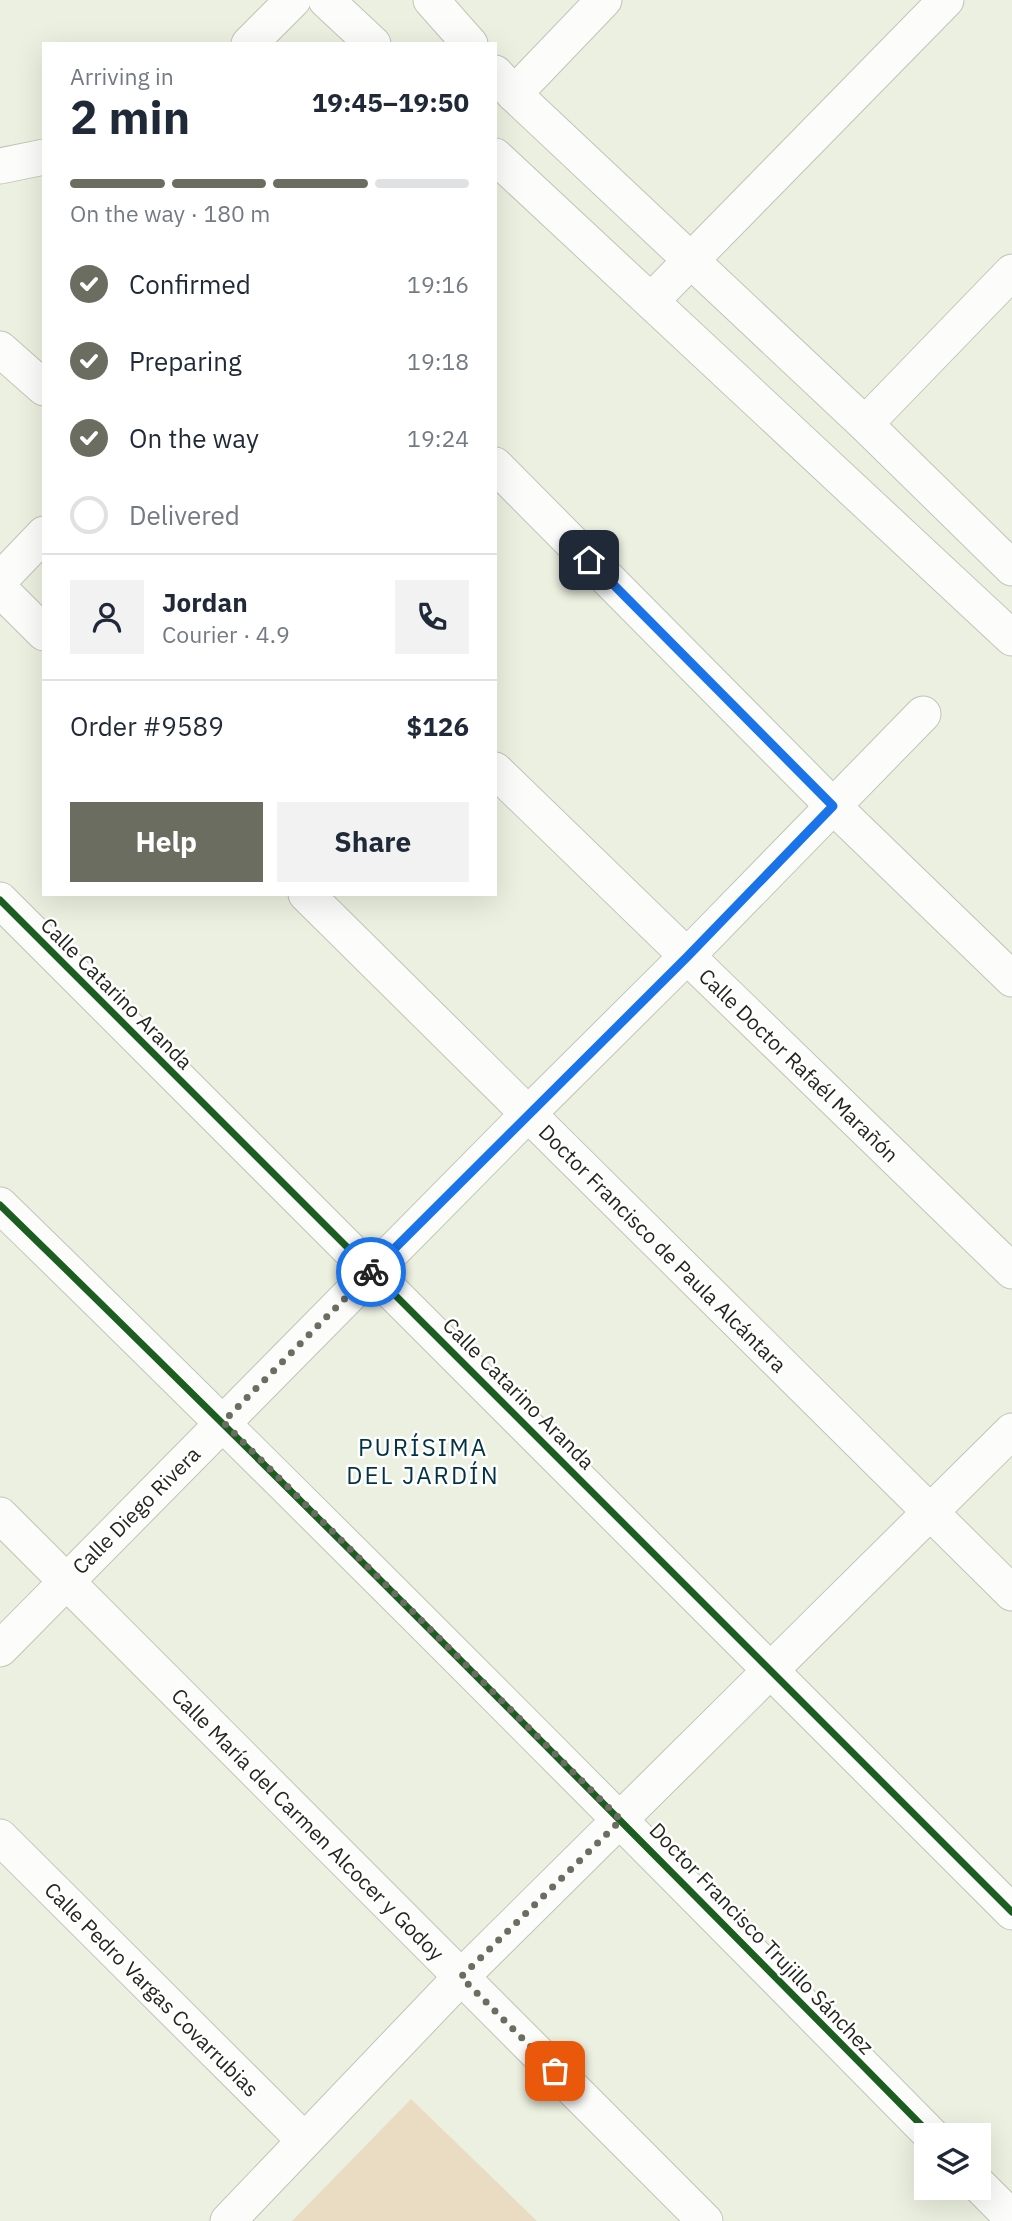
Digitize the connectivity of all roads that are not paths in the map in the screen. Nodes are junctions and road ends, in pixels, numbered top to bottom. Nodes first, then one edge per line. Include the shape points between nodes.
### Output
1 (293, 0) edge
2 (326, 0) edge
3 (431, 0) edge
4 (604, 0) edge
5 (946, 0) edge
6 (251, 42) edge
7 (371, 42) edge
8 (468, 42) edge
9 (505, 84) edge
10 (42, 157) edge
11 (497, 158) edge
12 (0, 166) edge
13 (691, 260) junction
14 (1012, 272) edge
15 (651, 300) junction
16 (865, 424) junction
17 (497, 467) edge
18 (42, 536) edge
19 (1012, 568) edge
20 (0, 580) edge
21 (0, 589) edge
22 (42, 631) edge
23 (1012, 638) edge
24 (923, 714) dead end
25 (497, 772) edge
26 (833, 806) junction
27 (308, 896) edge
28 (0, 900) edge
29 (687, 957) junction
30 (1012, 979) edge
31 (527, 1115) junction
32 (0, 1205) edge
33 (372, 1271) junction
34 (1012, 1272) edge
35 (223, 1422) junction
36 (1012, 1431) edge
37 (930, 1513) junction
38 (0, 1515) edge
39 (66, 1581) junction
40 (1012, 1593) edge
41 (0, 1649) edge
42 (772, 1670) junction
43 (621, 1820) junction
44 (0, 1837) edge
45 (1012, 1912) edge
46 (461, 1977) junction
47 (918, 2123) edge
48 (304, 2140) junction
49 (991, 2197) edge
50 (1012, 2218) edge
51 (228, 2221) edge
52 (705, 2221) edge

1 - 6 street
2 - 7 street
3 - 8 street
4 - 9 street
5 - 13 street
9 - 13 street
10 - 12 street
11 - 15 street
13 - 15 street
13 - 16 street
14 - 16 street
15 - 23 street
16 - 19 street
17 - 26 street
18 - 20 street
21 - 22 street
24 - 26 street, Calle Diego Rivera
25 - 29 street, Calle Doctor Rafaél Marañón
26 - 29 street, Calle Diego Rivera
26 - 30 street
27 - 31 street, Doctor Francisco de Paula Alcántara
28 - 33 street, Calle Catarino Aranda
29 - 31 street, Calle Diego Rivera
29 - 34 street, Calle Doctor Rafaél Marañón
31 - 33 street, Calle Diego Rivera
31 - 37 street, Doctor Francisco de Paula Alcántara
32 - 35 street, Doctor Francisco Trujillo Sánchez
33 - 35 street, Calle Diego Rivera
33 - 42 street, Calle Catarino Aranda
35 - 39 street, Calle Diego Rivera
35 - 43 street, Doctor Francisco Trujillo Sánchez
36 - 37 street
37 - 40 street, Doctor Francisco de Paula Alcántara
37 - 42 street
38 - 39 street, Calle María del Carmen Alcocer y Godoy
39 - 41 street, Calle Diego Rivera
39 - 46 street, Calle María del Carmen Alcocer y Godoy
42 - 43 street
42 - 45 street, Calle Catarino Aranda
43 - 46 street
43 - 47 street, Doctor Francisco Trujillo Sánchez
44 - 48 street, Calle Pedro Vargas Covarrubias
46 - 48 street
46 - 52 street, Calle María del Carmen Alcocer y Godoy
48 - 51 street
49 - 50 street

